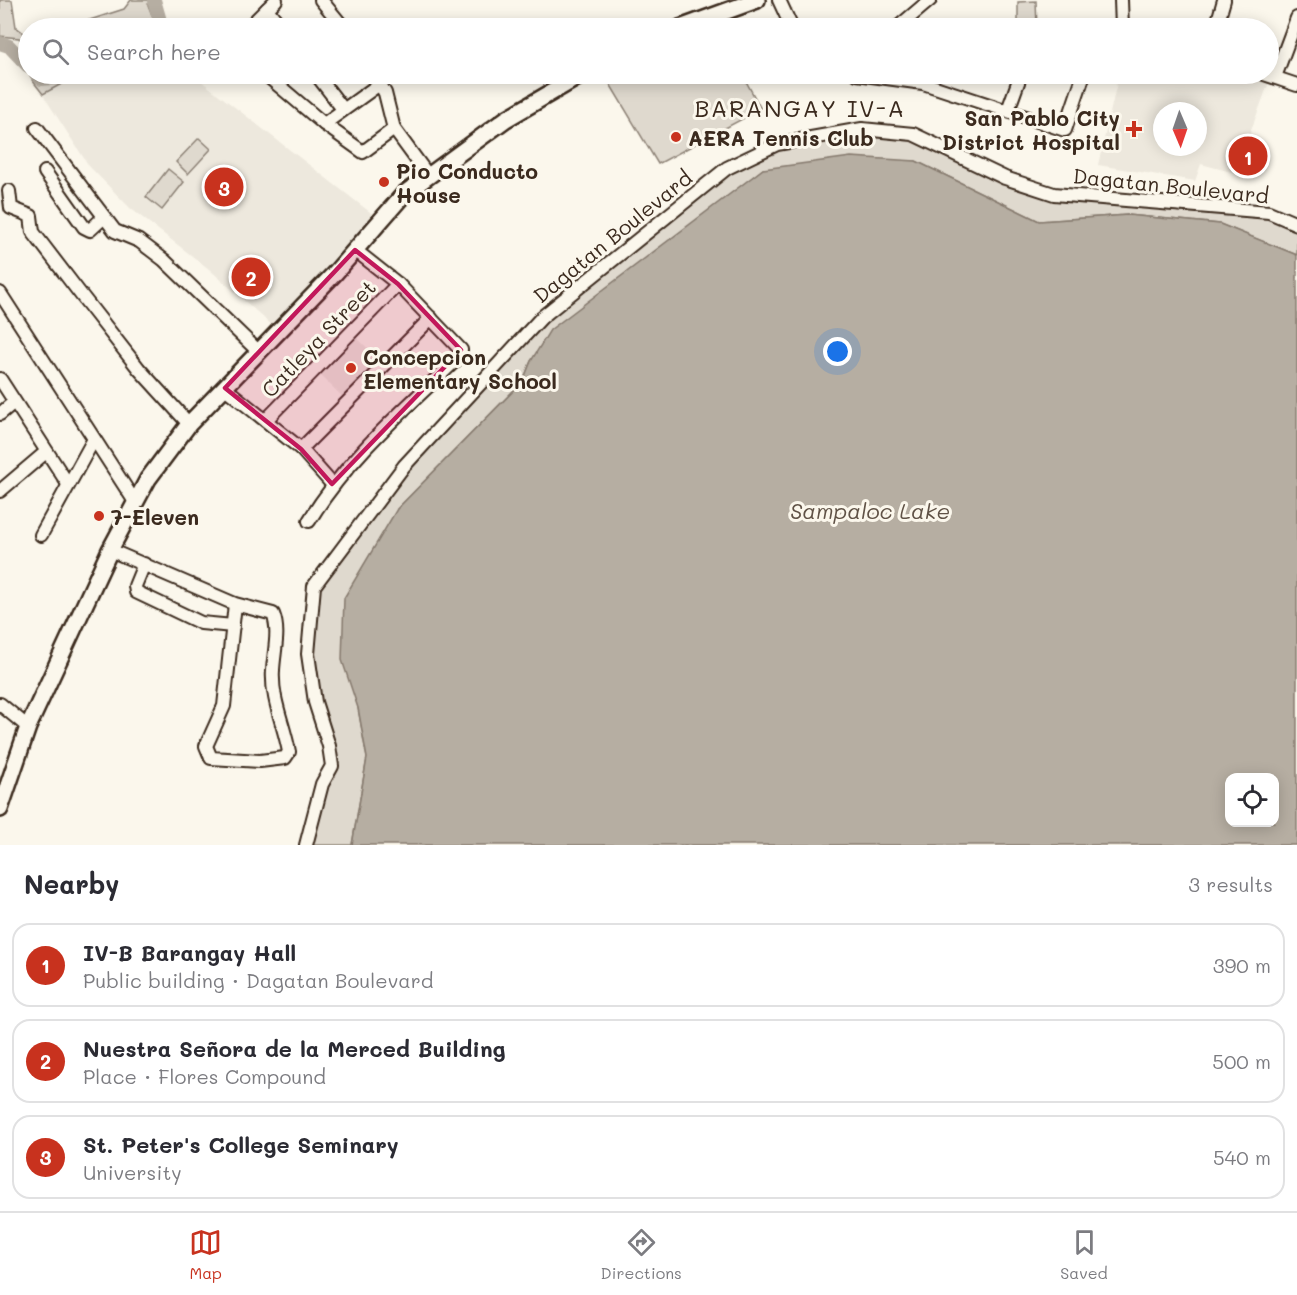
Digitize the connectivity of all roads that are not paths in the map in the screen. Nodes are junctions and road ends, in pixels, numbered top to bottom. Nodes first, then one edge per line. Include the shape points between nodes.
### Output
1 (321, 0) edge
2 (757, 0) edge
3 (779, 0) edge
4 (930, 0) edge
5 (1121, 0) edge
6 (1224, 0) edge
7 (272, 4) edge
8 (258, 18) edge
9 (278, 18) edge
10 (336, 18) edge
11 (708, 18) edge
12 (787, 18) edge
13 (909, 18) edge
14 (1122, 18) edge
15 (1219, 18) edge
16 (1297, 18) edge
17 (1279, 55) edge
18 (1279, 79) edge
19 (277, 84) edge
20 (324, 84) edge
21 (370, 84) edge
22 (379, 84) edge
23 (566, 84) edge
24 (926, 84) edge
25 (1017, 84) edge
26 (1081, 84) edge
27 (1297, 85) edge
28 (343, 109) junction
29 (1008, 110) junction
30 (324, 124) junction
31 (37, 128) dead end
32 (394, 129) junction
33 (45, 172) dead end
34 (427, 174) junction
35 (9, 191) dead end
36 (104, 217) junction
37 (1297, 224) edge
38 (356, 250) junction
39 (398, 284) junction
40 (0, 293) edge
41 (430, 318) junction
42 (260, 353) junction
43 (0, 379) edge
44 (225, 388) junction
45 (14, 402) junction
46 (0, 414) edge
47 (266, 420) junction
48 (189, 424) junction
49 (94, 439) junction
50 (301, 449) junction
51 (46, 452) junction
52 (68, 484) junction
53 (332, 484) junction
54 (0, 491) edge
55 (135, 502) junction
56 (309, 521) dead end
57 (41, 535) dead end
58 (110, 550) junction
59 (144, 564) junction
60 (235, 604) junction
61 (233, 626) junction
62 (0, 704) edge
63 (28, 727) junction
64 (0, 809) edge
65 (306, 845) edge

1 - 10 street
2 - 11 main road
3 - 12 street
4 - 13 street
5 - 14 street
6 - 15 street
7 - 8 street
7 - 9 street
16 - 17 street
18 - 27 street
19 - 30 street
20 - 28 street
21 - 28 street
22 - 32 street
23 - 34 main road via 506,119
24 - 29 street
25 - 29 street
26 - 29 street via 1065,130
28 - 30 street
30 - 32 street via 363,152
31 - 36 street
32 - 34 street
33 - 36 street via 84,227 90,230
34 - 38 main road via 404,194
35 - 48 street via 11,208 31,216 33,232 139,369
36 - 42 street via 121,236 132,237 164,260
37 - 65 street, Dagatan Boulevard via 1269,212 1054,194 1005,178 913,134 862,129 777,144 727,168 542,317 411,458 314,586 308,654 315,702 332,766 322,784
38 - 39 street
38 - 42 main road
39 - 41 street
39 - 47 street, Catleya Street
40 - 49 street
41 - 50 street
41 - 53 street via 460,350 458,358 353,458
42 - 44 main road
43 - 45 street
44 - 47 street
44 - 48 main road
45 - 46 street
45 - 51 street
47 - 50 street
48 - 55 main road
49 - 52 street
49 - 55 street
50 - 53 street
51 - 52 street
51 - 54 street
52 - 57 street
53 - 56 street
55 - 58 main road
58 - 59 street
58 - 63 main road
59 - 60 street
59 - 61 street via 136,592 201,623
60 - 61 street
60 - 61 street via 273,614 276,622 272,673 280,726 288,745 285,758 225,760 211,758 207,753 206,746 224,706
62 - 63 street
63 - 64 main road

